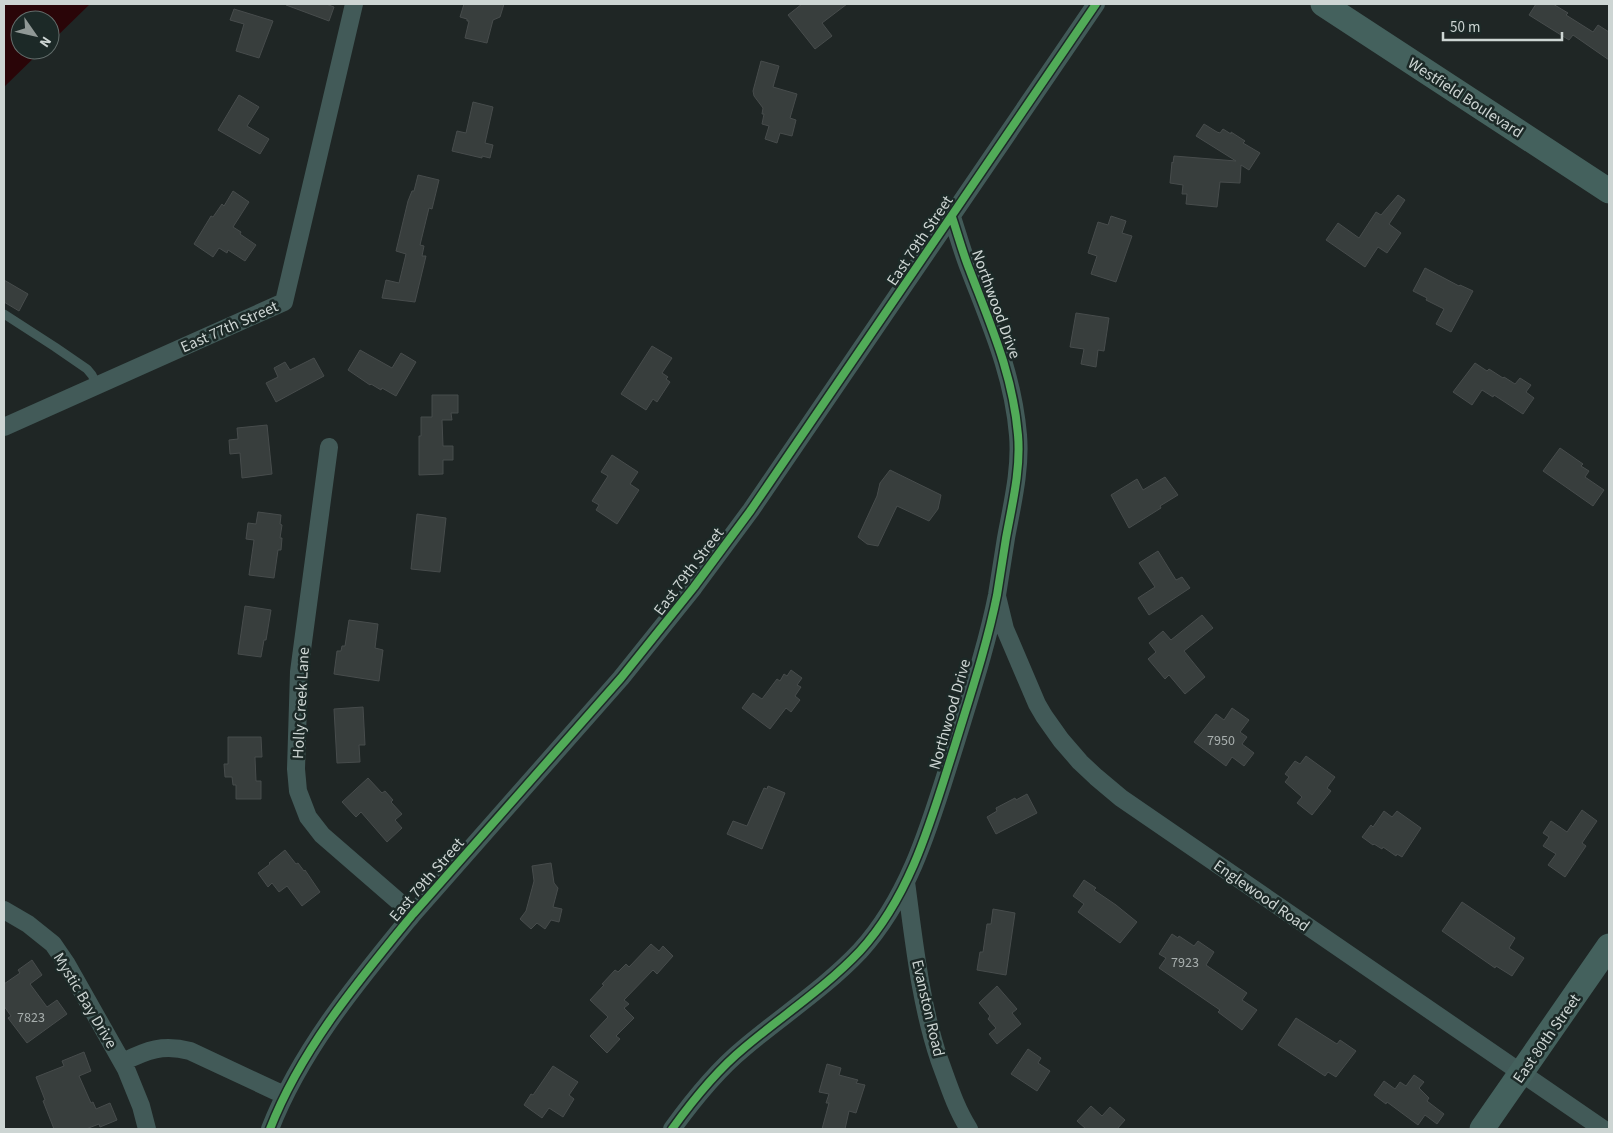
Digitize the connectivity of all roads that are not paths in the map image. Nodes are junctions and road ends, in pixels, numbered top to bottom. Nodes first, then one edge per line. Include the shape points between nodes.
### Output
1 (354, 4) edge
2 (1096, 4) edge
3 (1322, 4) edge
4 (1609, 191) edge
5 (952, 217) junction
6 (4, 314) edge
7 (97, 385) junction
8 (4, 427) edge
9 (330, 447) dead end
10 (997, 596) junction
11 (906, 882) junction
12 (4, 910) edge
13 (413, 914) junction
14 (1609, 946) edge
15 (123, 1062) junction
16 (1521, 1073) junction
17 (284, 1095) junction
18 (147, 1129) edge
19 (270, 1129) edge
20 (672, 1129) edge
21 (969, 1129) edge
22 (1482, 1129) edge
23 (1603, 1129) edge

1 - 7 street, East 77th Street via 284,302
2 - 5 street, East 79th Street
3 - 4 street, Westfield Boulevard
5 - 10 street, Northwood Drive via 1014,396 1018,439 1015,488
5 - 13 street, East 79th Street via 751,510 694,587 598,705
6 - 7 lane via 87,369
7 - 8 street, East 77th Street
9 - 13 street, Holly Creek Lane via 299,672 298,791 308,817 322,835
10 - 11 street, Northwood Drive via 943,783 919,855
10 - 16 street, Englewood Road via 1006,629 1037,704 1061,740 1096,778 1120,798
11 - 20 street, Northwood Drive via 861,950 825,985 734,1057 697,1096
11 - 21 street, Evanston Road via 919,979 936,1049 949,1088
12 - 15 street, Mystic Bay Drive via 53,944
13 - 17 street, East 79th Street via 326,1027
14 - 16 street, East 80th Street
15 - 17 street, Mystic Bay Drive via 155,1049 180,1048
15 - 18 street
16 - 22 street, East 80th Street
16 - 23 street, Englewood Road
17 - 19 street, East 79th Street

